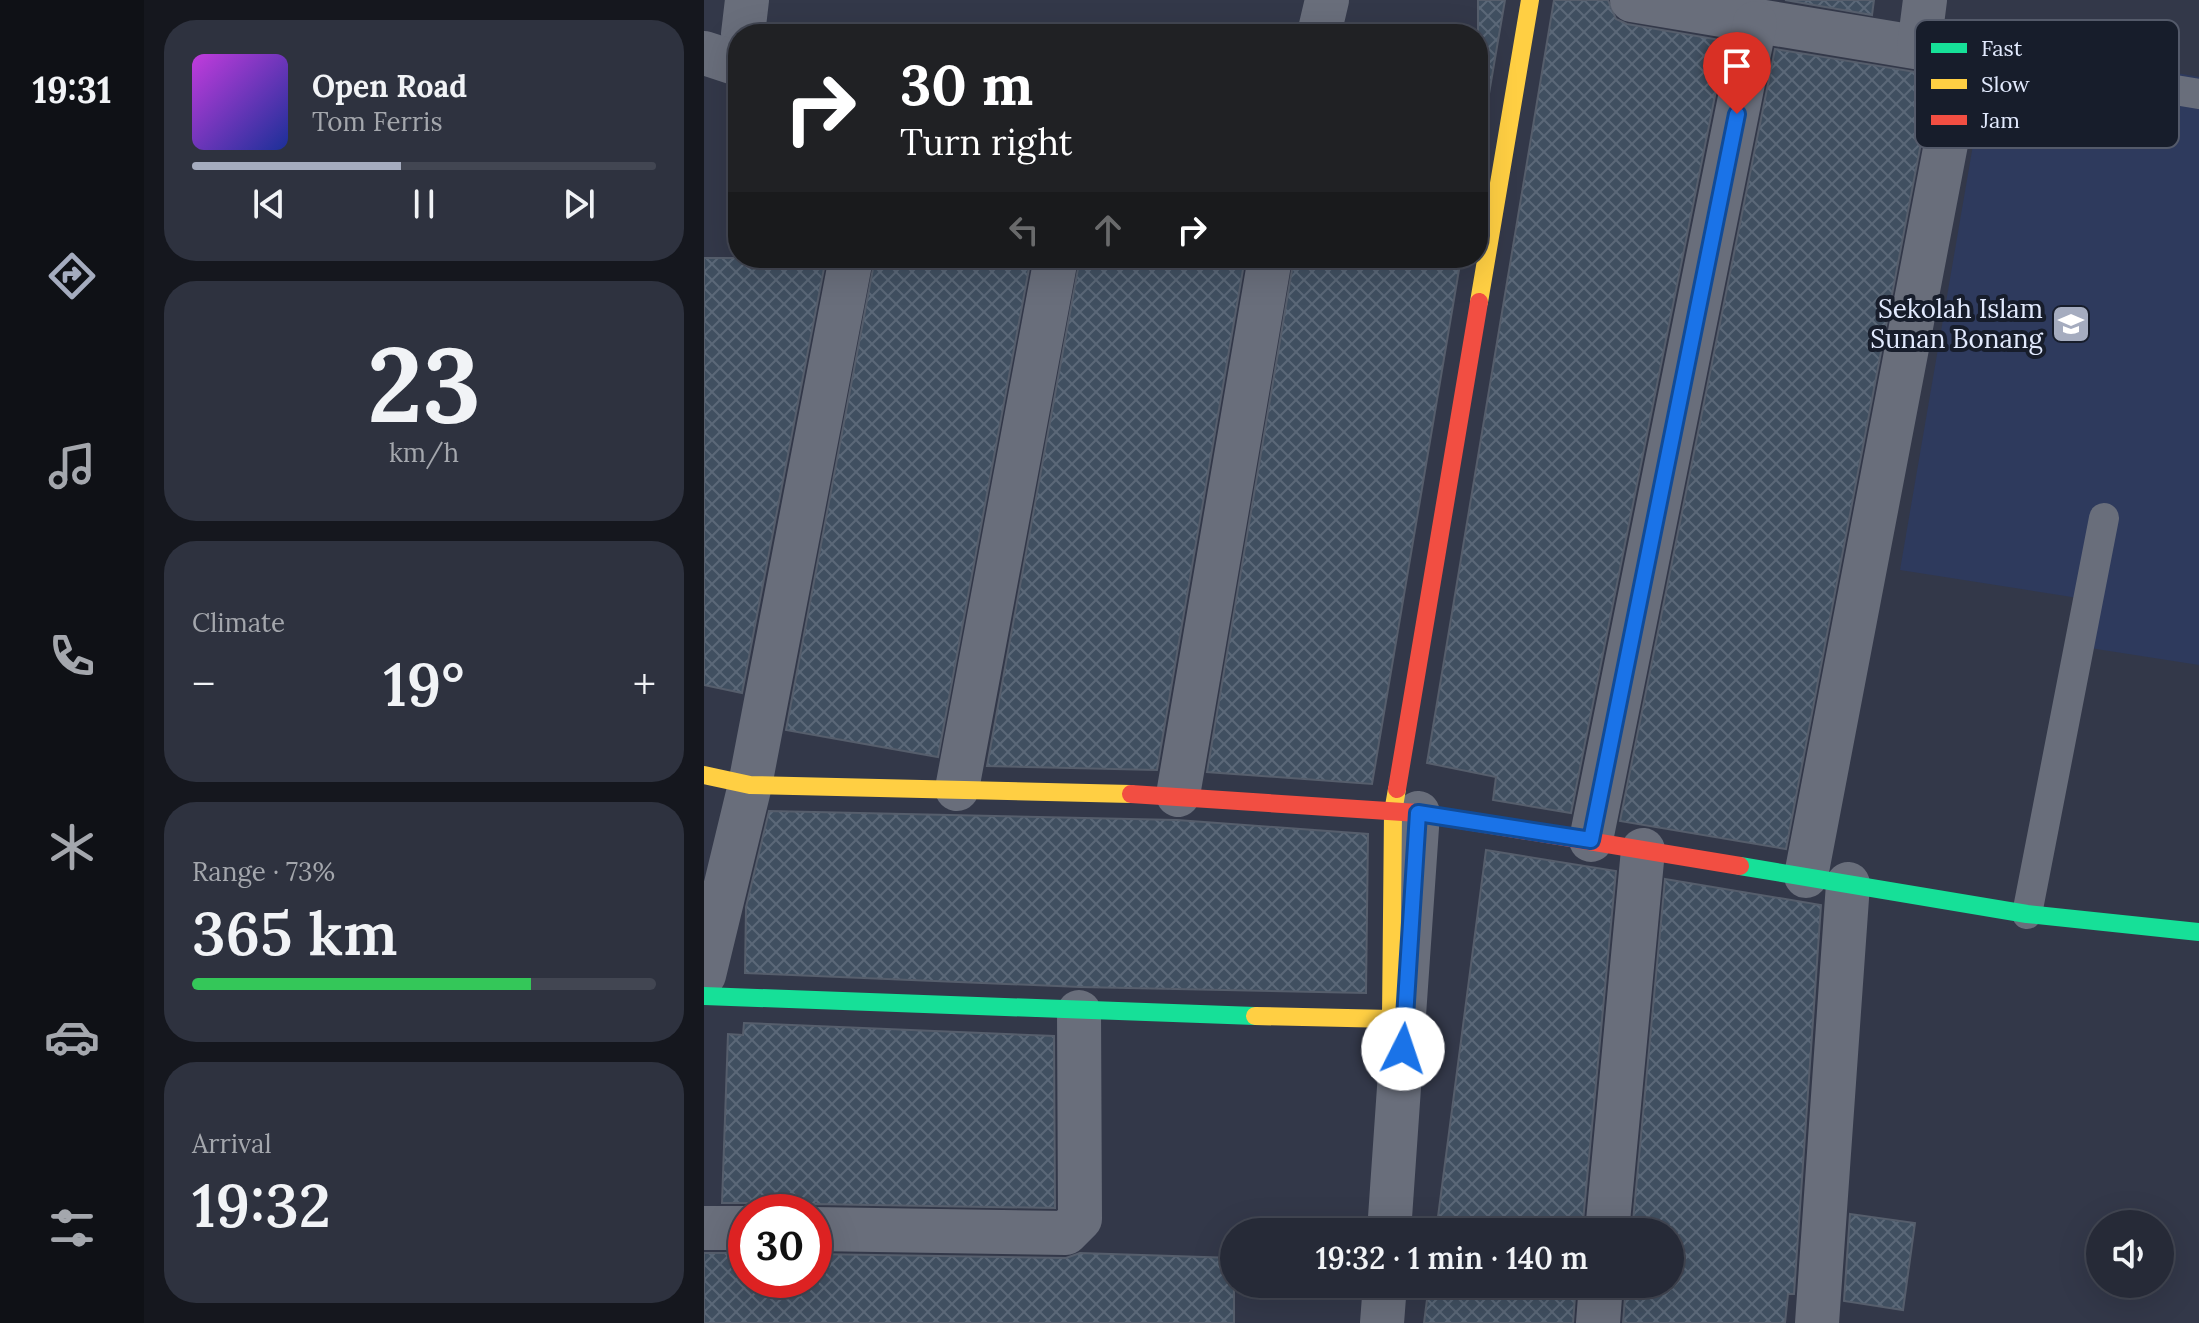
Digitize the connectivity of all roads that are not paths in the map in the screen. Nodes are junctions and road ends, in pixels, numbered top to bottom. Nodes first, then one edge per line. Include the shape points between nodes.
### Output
1 (747, 0) edge
2 (1530, 0) edge
3 (1632, 0) edge
4 (1925, 0) edge
5 (1922, 20) edge
6 (1755, 23) junction
7 (744, 24) edge
8 (1915, 46) edge
9 (704, 53) edge
10 (728, 61) edge
11 (2179, 91) edge
12 (2199, 94) edge
13 (1945, 148) edge
14 (849, 268) edge
15 (1054, 268) edge
16 (1268, 268) edge
17 (2104, 518) dead end
18 (704, 775) edge
19 (750, 785) junction
20 (957, 789) junction
21 (1178, 795) junction
22 (1406, 813) junction
23 (1591, 840) junction
24 (1643, 850) junction
25 (1806, 876) junction
26 (1848, 884) junction
27 (2027, 914) junction
28 (2199, 932) edge
29 (704, 975) edge
30 (704, 996) edge
31 (1079, 1012) junction
32 (1390, 1218) edge
33 (1608, 1218) edge
34 (704, 1228) edge
35 (728, 1228) edge
36 (832, 1229) edge
37 (1384, 1298) edge
38 (1600, 1298) edge
39 (1823, 1322) edge
40 (1382, 1323) edge
41 (1598, 1323) edge

1 - 7 street
2 - 22 street
3 - 6 street
4 - 5 street
6 - 8 street
6 - 23 street
9 - 10 street
11 - 12 lane
13 - 25 street
14 - 19 street
15 - 20 street
16 - 21 street
17 - 27 lane
18 - 19 street
19 - 20 street
19 - 29 street
20 - 21 street
21 - 22 street
22 - 23 street
22 - 31 street via 1391,1019
22 - 32 street
23 - 24 street
24 - 25 street
24 - 33 street
25 - 26 street
26 - 27 street
26 - 39 street
27 - 28 street
30 - 31 street
31 - 36 street via 1080,1219 1074,1227 1066,1233
34 - 35 street
37 - 40 street
38 - 41 street

